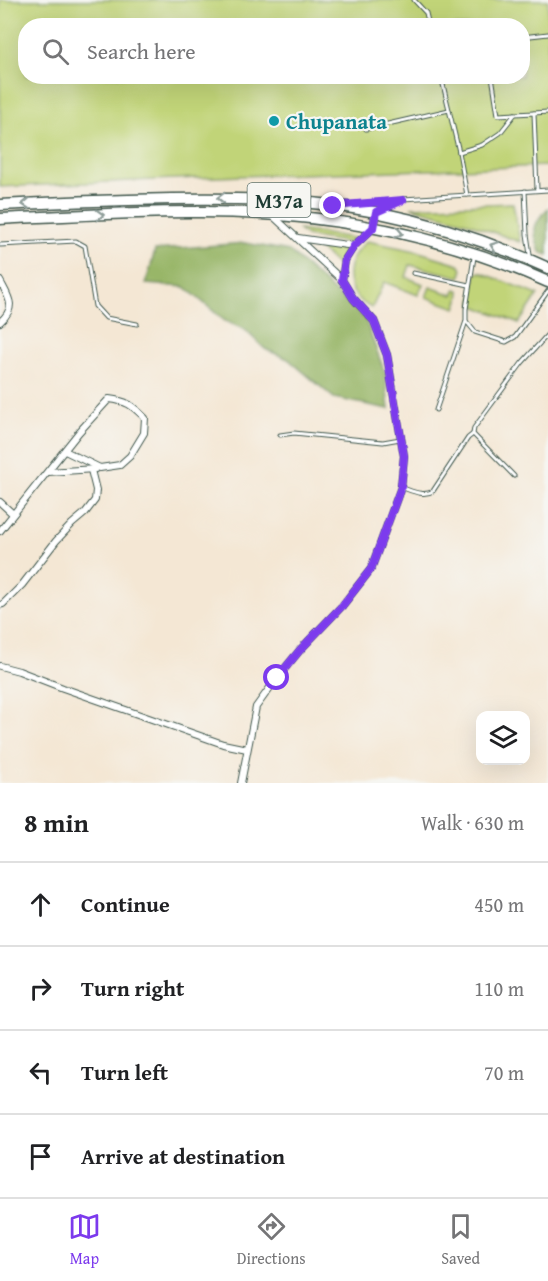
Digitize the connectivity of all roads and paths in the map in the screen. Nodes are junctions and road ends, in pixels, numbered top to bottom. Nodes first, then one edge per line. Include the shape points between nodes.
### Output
1 (414, 0) edge
2 (427, 18) edge
3 (548, 34) edge
4 (530, 36) edge
5 (443, 84) edge
6 (493, 84) edge
7 (450, 110) junction
8 (548, 112) edge
9 (534, 113) junction
10 (515, 114) junction
11 (366, 129) dead end
12 (459, 152) junction
13 (537, 190) junction
14 (548, 190) edge
15 (525, 191) junction
16 (467, 195) junction
17 (403, 200) junction
18 (0, 205) edge
19 (333, 206) junction
20 (376, 212) junction
21 (272, 214) junction
22 (0, 219) edge
23 (373, 228) junction
24 (297, 238) junction
25 (0, 245) edge
26 (354, 246) junction
27 (474, 252) junction
28 (530, 260) junction
29 (548, 268) edge
30 (413, 273) dead end
31 (342, 280) junction
32 (0, 281) edge
33 (548, 282) edge
34 (470, 285) junction
35 (548, 291) edge
36 (466, 321) junction
37 (0, 322) edge
38 (137, 324) dead end
39 (548, 334) edge
40 (436, 410) dead end
41 (473, 434) junction
42 (280, 435) dead end
43 (401, 439) junction
44 (65, 451) junction
45 (99, 468) junction
46 (91, 470) junction
47 (48, 472) junction
48 (514, 476) dead end
49 (401, 487) junction
50 (0, 502) edge
51 (13, 514) junction
52 (0, 531) edge
53 (0, 605) edge
54 (0, 666) edge
55 (247, 748) junction
56 (242, 783) edge

1 - 2 lane
3 - 4 lane
5 - 7 lane
6 - 10 lane via 498,115
7 - 11 lane
7 - 12 lane
8 - 9 lane
9 - 10 lane
9 - 13 lane
10 - 12 lane via 500,133 482,145
12 - 16 lane
13 - 14 lane
13 - 15 lane
15 - 16 lane
15 - 28 lane
16 - 17 lane
17 - 19 lane
17 - 20 lane
19 -> 18 highway, M37a via 225,198
19 - 20 highway, M37a
20 - 23 street
28 -> 20 highway, M37a via 461,234
22 -> 21 highway, M37a via 192,212
21 - 23 highway, M37a
21 - 24 street
23 - 26 street
23 -> 27 highway, M37a
24 - 26 street
24 - 31 street
25 - 38 lane via 76,242 85,246 95,306 106,318
26 - 31 street via 345,260
27 - 33 highway, M37a
27 - 34 lane
28 - 29 highway, M37a
30 - 34 lane
31 - 43 street via 374,321 387,355
32 - 37 street via 11,306
34 - 36 lane
35 - 36 lane via 515,337 506,342 476,332
36 - 40 lane
39 - 41 lane via 522,363
41 - 48 lane
41 - 49 lane via 429,494
42 - 43 lane via 383,442
43 - 49 street
44 - 45 street
44 - 45 street via 109,399 123,400 145,418 144,433 120,465
44 - 47 street
45 - 46 street
46 - 47 street
46 - 53 street via 95,500
47 - 51 street
49 - 55 street via 371,569 256,707
50 - 51 street
51 - 52 street
54 - 55 street via 223,744
55 - 56 street

